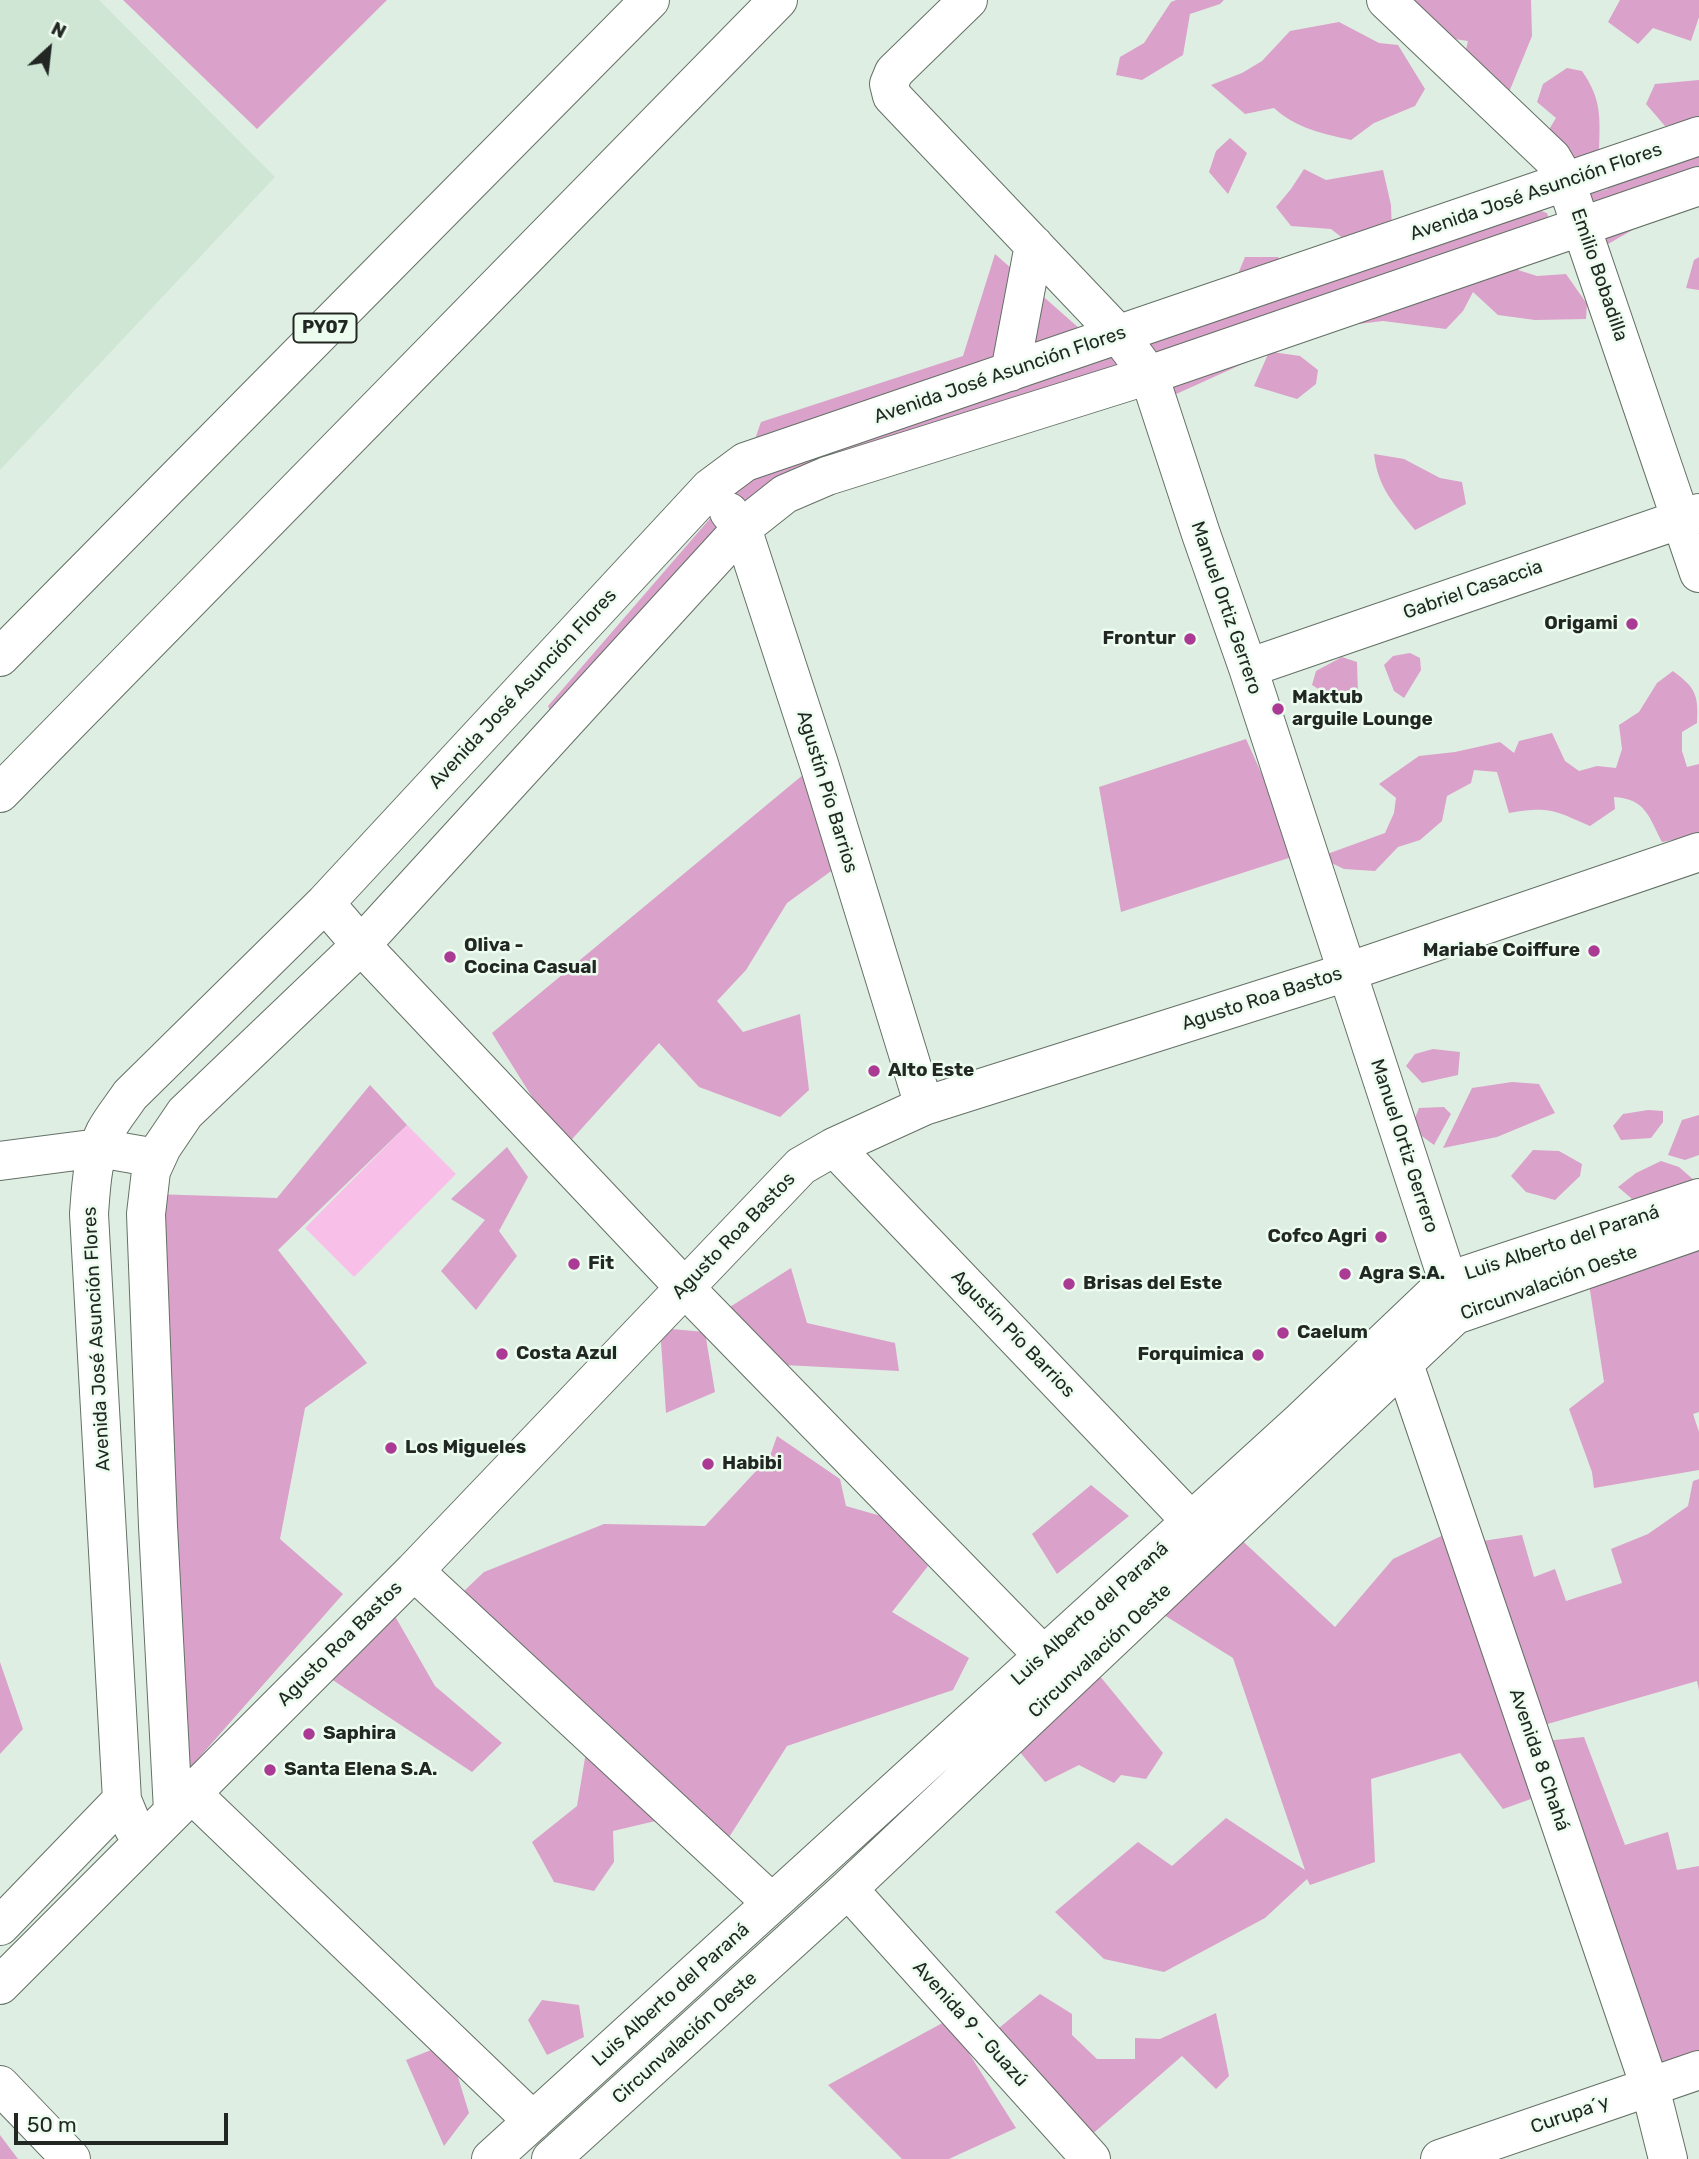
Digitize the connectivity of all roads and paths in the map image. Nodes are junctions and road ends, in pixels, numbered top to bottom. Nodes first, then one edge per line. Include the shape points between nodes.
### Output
1 (650, 0) edge
2 (778, 0) edge
3 (968, 0) edge
4 (1386, 0) edge
5 (1699, 136) edge
6 (1566, 182) junction
7 (1699, 186) edge
8 (1582, 225) junction
9 (1034, 245) junction
10 (1119, 335) junction
11 (1010, 372) junction
12 (1149, 374) junction
13 (710, 488) junction
14 (1690, 516) edge
15 (742, 528) junction
16 (1699, 573) edge
17 (0, 657) edge
18 (1248, 668) junction
19 (0, 793) edge
20 (1699, 852) edge
21 (324, 903) junction
22 (361, 945) junction
23 (1347, 972) junction
24 (924, 1106) junction
25 (834, 1147) junction
26 (99, 1148) junction
27 (156, 1158) junction
28 (0, 1161) edge
29 (1699, 1198) edge
30 (1699, 1230) edge
31 (1448, 1281) junction
32 (685, 1288) junction
33 (1404, 1364) junction
34 (1191, 1521) junction
35 (414, 1571) junction
36 (1044, 1656) junction
37 (122, 1800) junction
38 (182, 1801) junction
39 (145, 1839) junction
40 (848, 1889) junction
41 (772, 1903) junction
42 (0, 1926) edge
43 (0, 1985) edge
44 (1699, 2070) edge
45 (0, 2085) edge
46 (1650, 2087) junction
47 (533, 2121) junction
48 (72, 2159) edge
49 (491, 2159) edge
50 (551, 2159) edge
51 (1091, 2159) edge
52 (1440, 2159) edge
53 (1668, 2159) edge

1 - 17 main road, PY07
2 - 19 main road
3 - 9 main road, Manuel Ortiz Gerrero via 894,72 889,84 892,96
4 - 6 main road, Emilio Bobadilla via 1552,158
5 - 6 main road, Avenida José Asunción Flores
6 - 8 main road, Emilio Bobadilla
6 - 10 main road, Avenida José Asunción Flores
7 - 8 main road
8 - 12 main road
8 - 14 main road, Emilio Bobadilla
9 - 10 main road, Manuel Ortiz Gerrero
9 - 11 main road
10 - 11 main road, Avenida José Asunción Flores
10 - 12 main road, Manuel Ortiz Gerrero
11 - 13 main road, Avenida José Asunción Flores via 745,461
12 - 15 main road via 827,477 785,494
12 - 18 main road, Manuel Ortiz Gerrero
13 - 15 main road, Agustín Pío Barrios
13 - 21 main road, Avenida José Asunción Flores
14 - 16 main road, Emilio Bobadilla
14 - 18 main road, Gabriel Casaccia
15 - 22 main road
15 - 24 main road, Agustín Pío Barrios
18 - 23 main road, Manuel Ortiz Gerrero
20 - 23 main road, Agusto Roa Bastos
21 - 22 main road
21 - 26 main road, Avenida José Asunción Flores via 130,1095
22 - 27 main road via 185,1113
22 - 32 main road
23 - 24 main road, Agusto Roa Bastos
23 - 31 main road, Manuel Ortiz Gerrero
24 - 25 main road, Agusto Roa Bastos
25 - 32 main road, Agusto Roa Bastos via 801,1166
25 - 34 main road, Agustín Pío Barrios
26 - 27 main road
26 - 28 main road
26 - 37 main road, Avenida José Asunción Flores via 89,1214
27 - 38 main road via 146,1214 158,1526
29 - 31 main road, Luis Alberto del Paraná
30 - 33 main road, Circunvalación Oeste via 1455,1315
31 - 34 main road, Luis Alberto del Paraná
32 - 35 main road, Agusto Roa Bastos
32 - 36 main road
33 - 40 main road, Circunvalación Oeste
33 - 46 main road, Avenida 8 Chahá
34 - 36 main road, Luis Alberto del Paraná
35 - 38 main road, Agusto Roa Bastos
35 - 41 main road
36 - 41 main road, Luis Alberto del Paraná
37 - 39 main road, Avenida José Asunción Flores via 134,1829
37 - 42 main road
38 - 39 main road, Agusto Roa Bastos
38 - 47 main road
39 - 43 main road, Agusto Roa Bastos
40 - 50 main road, Circunvalación Oeste
40 - 51 main road, Avenida 9 - Guazú
41 - 47 main road, Luis Alberto del Paraná
44 - 46 main road, Curupa´y
45 - 48 main road
46 - 52 main road, Curupa´y
46 - 53 main road, Avenida 8 Chahá
47 - 49 main road, Luis Alberto del Paraná

